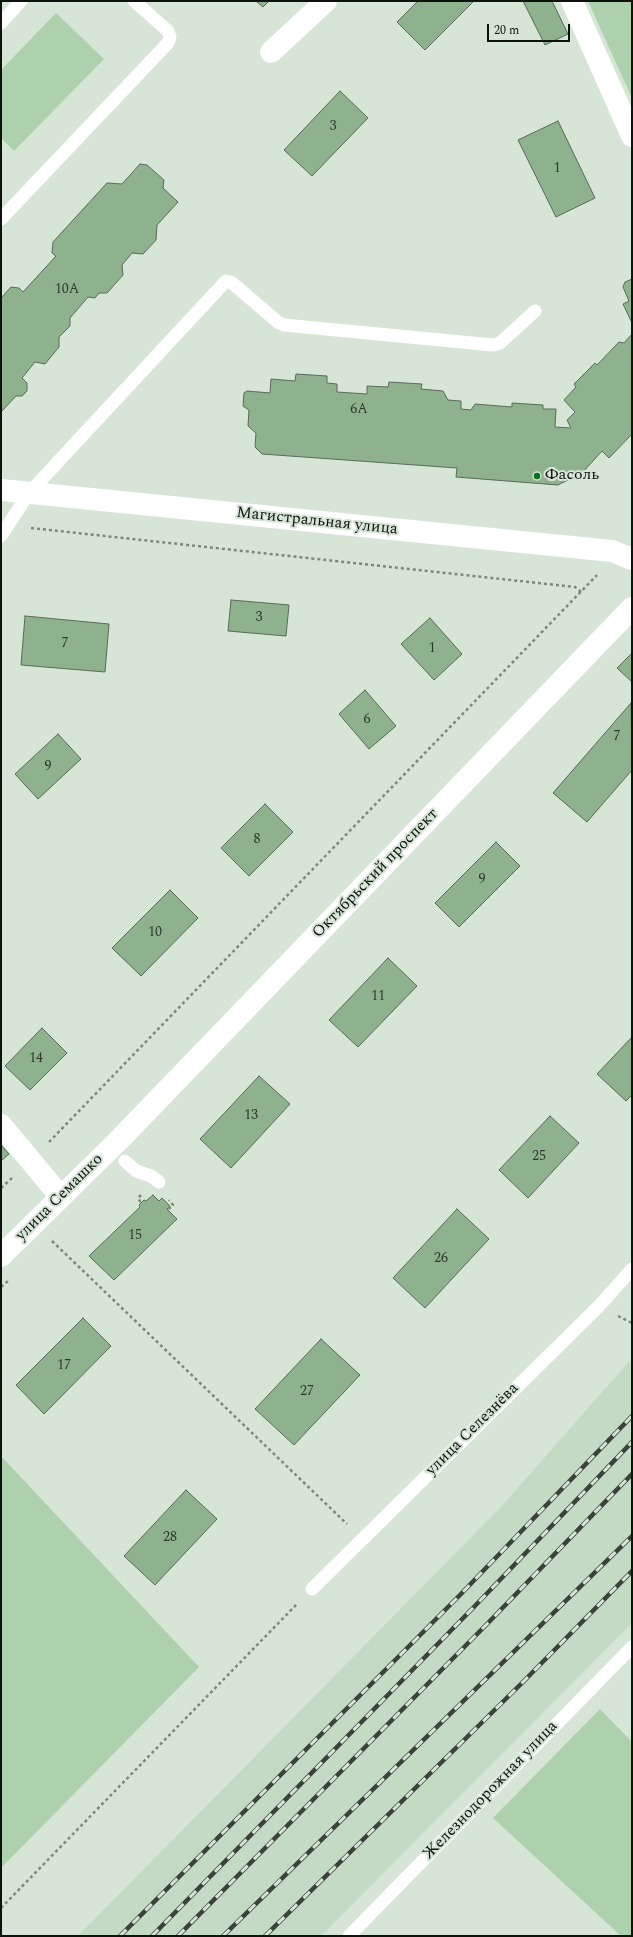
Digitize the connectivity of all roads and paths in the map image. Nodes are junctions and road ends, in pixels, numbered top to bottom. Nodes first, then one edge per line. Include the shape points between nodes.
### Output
1 (21, 1) edge
2 (134, 1) edge
3 (326, 1) edge
4 (572, 1) edge
5 (1, 23) edge
6 (271, 52) dead end
7 (632, 136) edge
8 (1, 219) edge
9 (535, 311) dead end
10 (1, 490) edge
11 (28, 493) junction
12 (4, 531) edge
13 (625, 556) edge
14 (581, 592) junction
15 (629, 618) edge
16 (1, 1124) edge
17 (122, 1150) junction
18 (31, 1160) junction
19 (159, 1182) dead end
20 (1, 1188) edge
21 (61, 1197) junction
22 (49, 1239) dead end
23 (1, 1256) edge
24 (632, 1269) edge
25 (349, 1526) dead end
26 (312, 1589) dead end
27 (632, 1647) edge
28 (349, 1936) edge

1 - 5 lane
2 - 8 lane via 168,31 168,43
3 - 6 street
4 - 7 street
9 - 11 lane via 500,343 493,345 279,323 231,282 226,281
10 - 11 street, Магистральная улица
11 - 12 lane
11 - 13 street, Магистральная улица
12 - 14 path via 575,587
13 - 14 path
14 - 18 path
15 - 17 street, Октябрьский проспект
16 - 18 street
17 - 19 lane via 136,1171
17 - 21 street, улица Семашко
18 - 20 path
18 - 21 street
21 - 23 street, улица Семашко
22 - 25 path
24 - 26 lane, улица Селезнёва via 593,1312
27 - 28 lane, Железнодорожная улица

